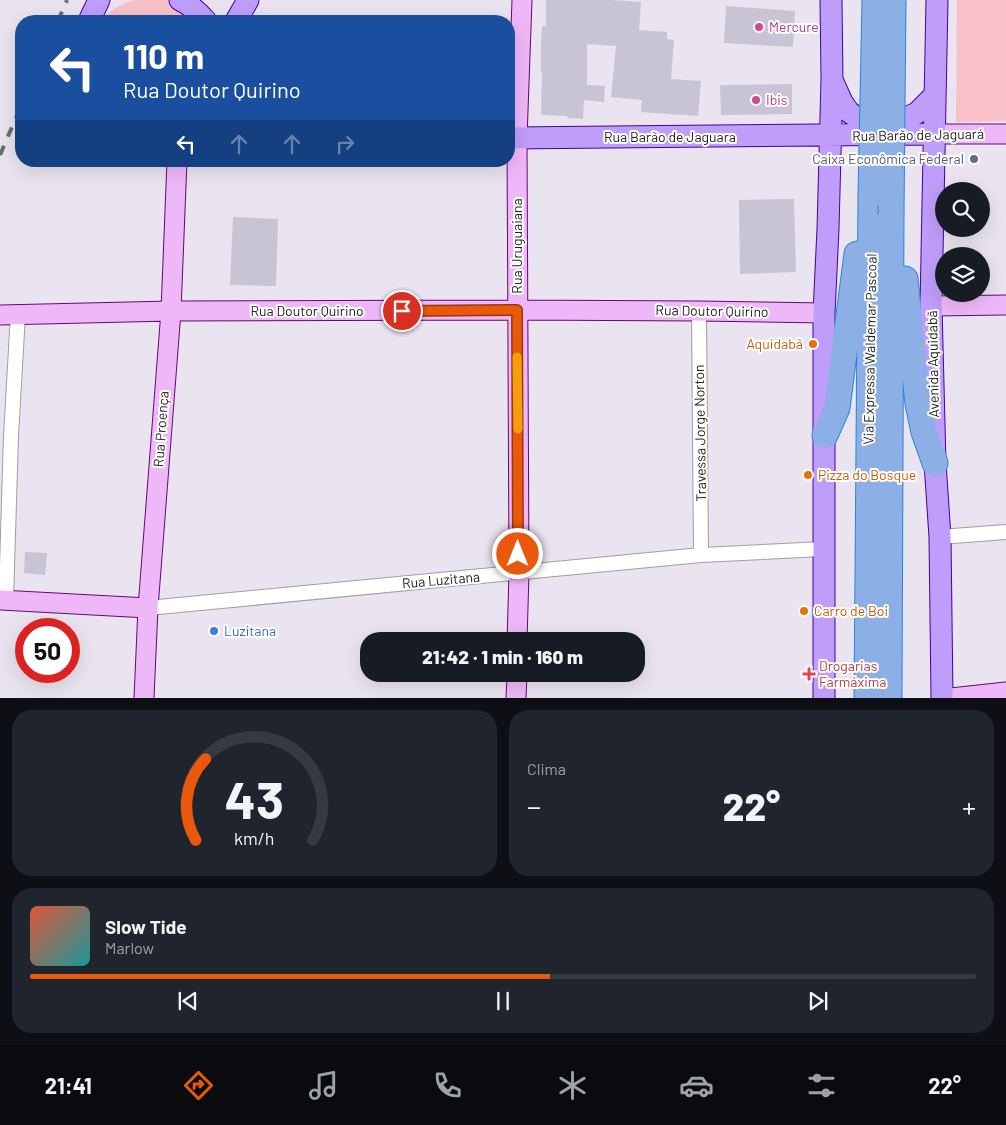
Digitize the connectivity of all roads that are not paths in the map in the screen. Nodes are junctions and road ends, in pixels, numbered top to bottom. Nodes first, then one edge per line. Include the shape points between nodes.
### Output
1 (99, 0) edge
2 (180, 0) edge
3 (248, 0) edge
4 (522, 0) edge
5 (831, 0) edge
6 (874, 0) edge
7 (893, 0) edge
8 (934, 6) edge
9 (93, 15) edge
10 (201, 15) edge
11 (239, 15) edge
12 (832, 79) junction
13 (935, 95) junction
14 (515, 107) edge
15 (934, 134) junction
16 (1006, 134) edge
17 (830, 136) junction
18 (515, 138) edge
19 (177, 167) edge
20 (514, 167) edge
21 (881, 214) junction
22 (1006, 305) edge
23 (931, 306) junction
24 (517, 310) junction
25 (170, 311) junction
26 (699, 311) junction
27 (824, 313) junction
28 (9, 315) edge
29 (825, 435) junction
30 (935, 463) junction
31 (1006, 532) edge
32 (940, 537) junction
33 (823, 549) junction
34 (701, 555) junction
35 (518, 573) junction
36 (3, 600) edge
37 (148, 608) junction
38 (517, 632) edge
39 (517, 682) edge
40 (1006, 692) edge
41 (144, 698) edge
42 (516, 698) edge
43 (824, 698) edge
44 (867, 698) edge
45 (889, 698) edge
46 (942, 698) edge
47 (951, 698) edge

1 - 9 main road
2 - 10 main road
3 - 11 main road
4 - 14 main road, Rua Uruguaiana
5 - 12 main road
6 - 21 highway, Via Expressa Waldemar Pascoal, bridge
7 - 21 highway, Via Expressa Waldemar Pascoal, bridge
8 - 13 main road, Avenida Aquidabã
12 - 13 main road via 842,102 860,119 898,122 916,113
12 - 17 main road
13 - 15 main road, Avenida Aquidabã
15 - 16 main road, Rua Barão de Jaguará
15 - 17 main road, Rua Barão de Jaguará
15 - 23 main road, Avenida Aquidabã
17 - 18 main road, Rua Barão de Jaguara
17 - 27 main road
19 - 25 main road, Rua Proença
20 - 24 main road, Rua Uruguaiana
21 - 29 highway via 861,228 837,408
21 - 30 highway via 903,264 918,404
21 - 44 highway, Via Expressa Waldemar Pascoal
21 - 45 highway, Via Expressa Waldemar Pascoal
22 - 23 main road
23 - 30 main road, Avenida Aquidabã
24 - 25 main road, Rua Doutor Quirino
24 - 26 main road, Rua Doutor Quirino
24 - 35 main road, Rua Uruguaiana
25 - 28 main road, Rua Doutor Quirino
25 - 37 main road, Rua Proença
26 - 27 main road, Rua Doutor Quirino
26 - 34 street, Travessa Jorge Norton
27 - 29 main road
28 - 36 street via 11,436
29 - 33 main road
30 - 32 main road, Avenida Aquidabã
31 - 32 street
32 - 46 main road, Avenida Aquidabã
33 - 34 street, Rua Luzitana
33 - 43 main road
34 - 35 street, Rua Luzitana
35 - 37 street, Rua Luzitana
35 - 38 main road, Rua Uruguaiana
36 - 37 main road
37 - 41 main road, Rua Proença
39 - 42 main road
40 - 47 main road

